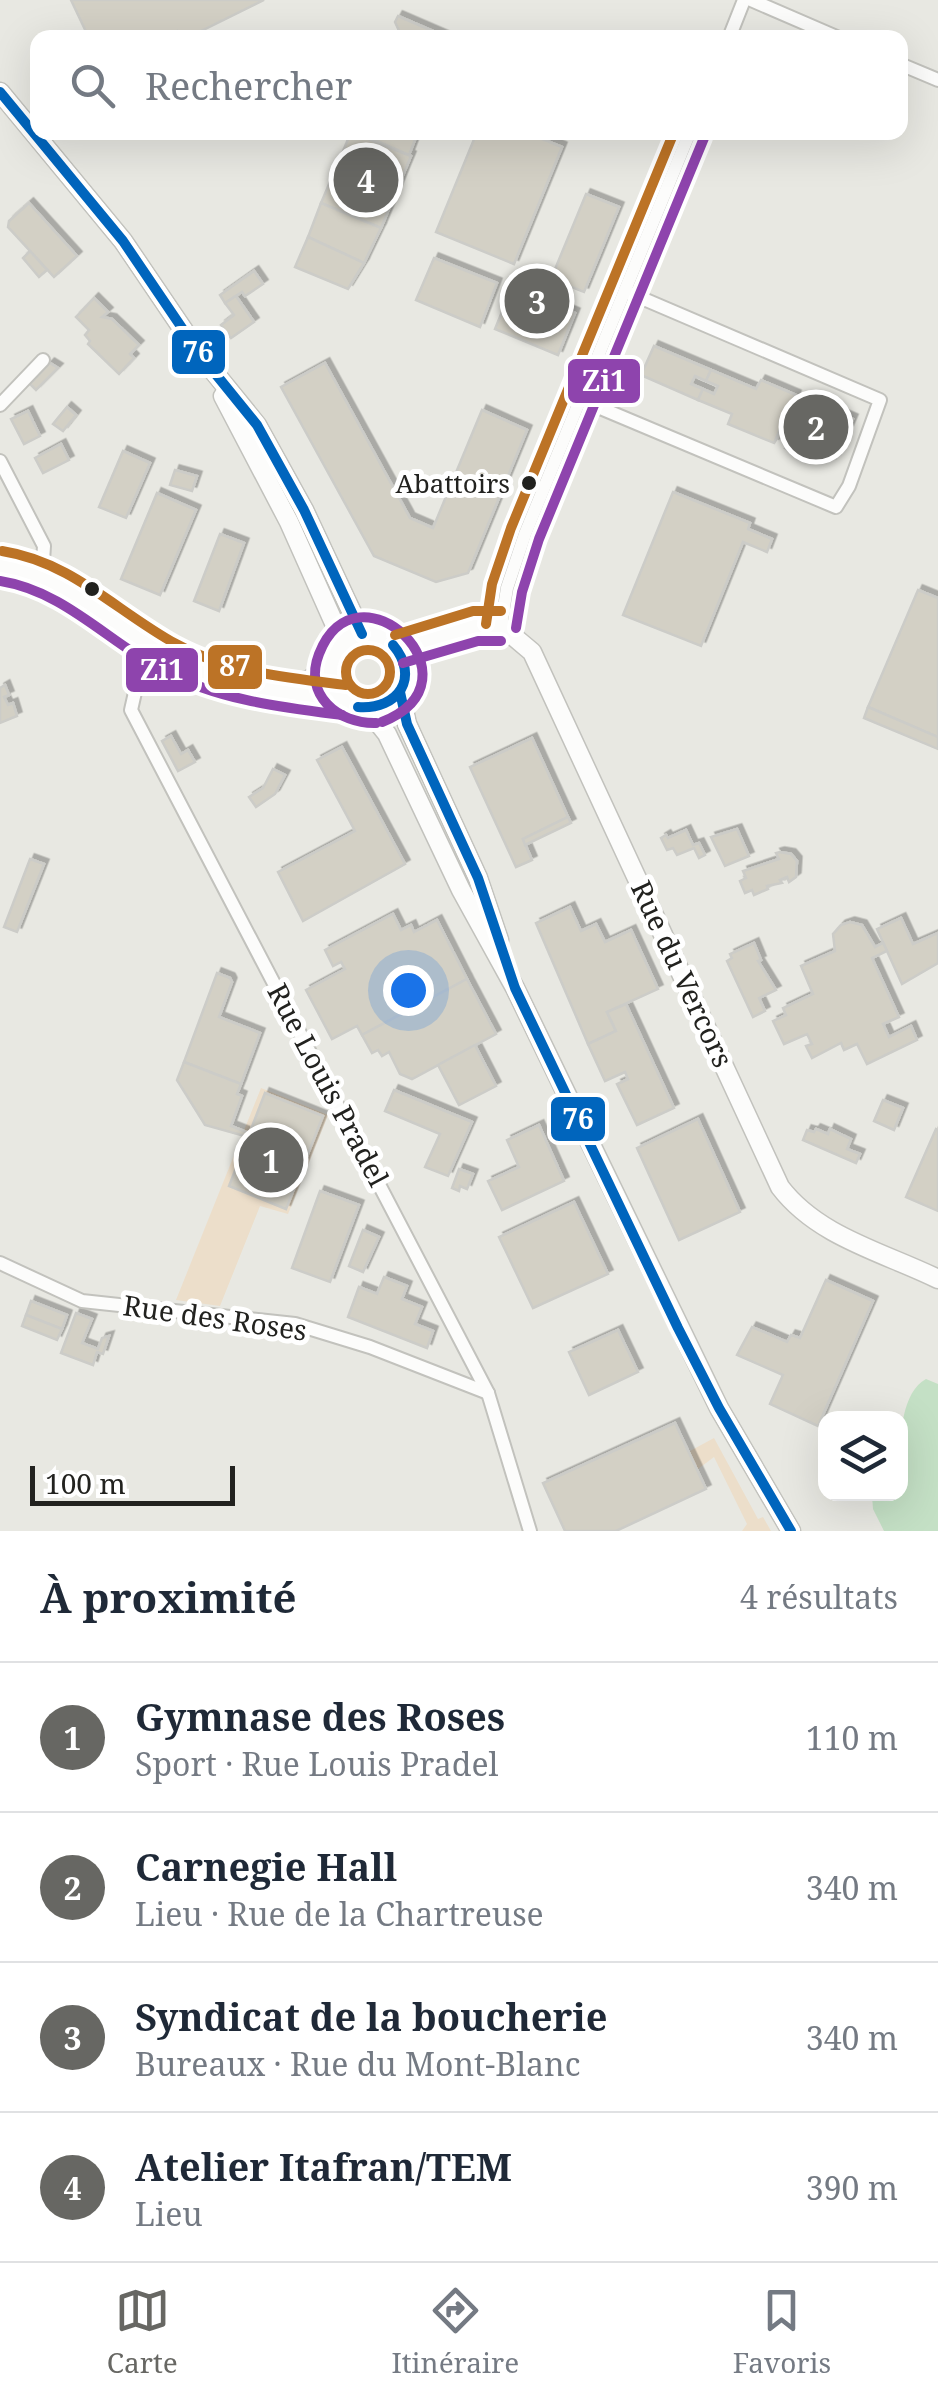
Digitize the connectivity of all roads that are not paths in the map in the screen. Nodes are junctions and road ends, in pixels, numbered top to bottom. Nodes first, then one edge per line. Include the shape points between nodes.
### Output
1 (747, 0) edge
2 (733, 30) edge
3 (819, 30) edge
4 (908, 67) edge
5 (938, 80) edge
6 (0, 92) edge
7 (30, 128) edge
8 (40, 140) edge
9 (687, 140) edge
10 (626, 291) junction
11 (202, 356) junction
12 (43, 360) dead end
13 (579, 399) junction
14 (0, 405) edge
15 (0, 461) edge
16 (0, 566) edge
17 (42, 576) junction
18 (500, 626) junction
19 (362, 634) junction
20 (344, 643) junction
21 (165, 655) junction
22 (402, 657) junction
23 (332, 662) junction
24 (270, 691) junction
25 (400, 692) junction
26 (344, 700) junction
27 (366, 709) junction
28 (515, 988) junction
29 (0, 1263) edge
30 (938, 1279) edge
31 (488, 1393) junction
32 (530, 1531) edge
33 (791, 1531) edge

1 - 2 street
1 - 3 street
4 - 5 street
6 - 7 main road
8 - 11 main road via 123,241
9 - 10 street
10 - 13 street
10 - 13 street via 880,400 849,486 836,507
11 - 19 main road via 257,425
11 - 20 main road
12 - 14 street
13 - 18 street via 525,534
15 - 17 street via 44,546
16 - 17 main road
17 - 21 main road
18 - 22 main road via 476,626
18 - 30 main road, Rue du Vercors via 532,652 780,1187 827,1230
19 - 20 main road
19 - 22 main road via 383,636
20 - 23 main road
21 - 24 main road via 211,677
21 - 31 street, Rue Louis Pradel via 138,679 131,710
22 - 25 main road
23 - 24 main road via 308,680
23 - 26 main road via 331,678
24 - 26 main road
25 - 27 main road via 386,705
25 - 28 main road via 406,724 478,878
26 - 27 main road
27 - 28 main road via 387,734
28 - 33 main road via 686,1344
29 - 31 street, Rue des Roses via 82,1301 295,1324
31 - 32 street, Rue Louis Pradel

